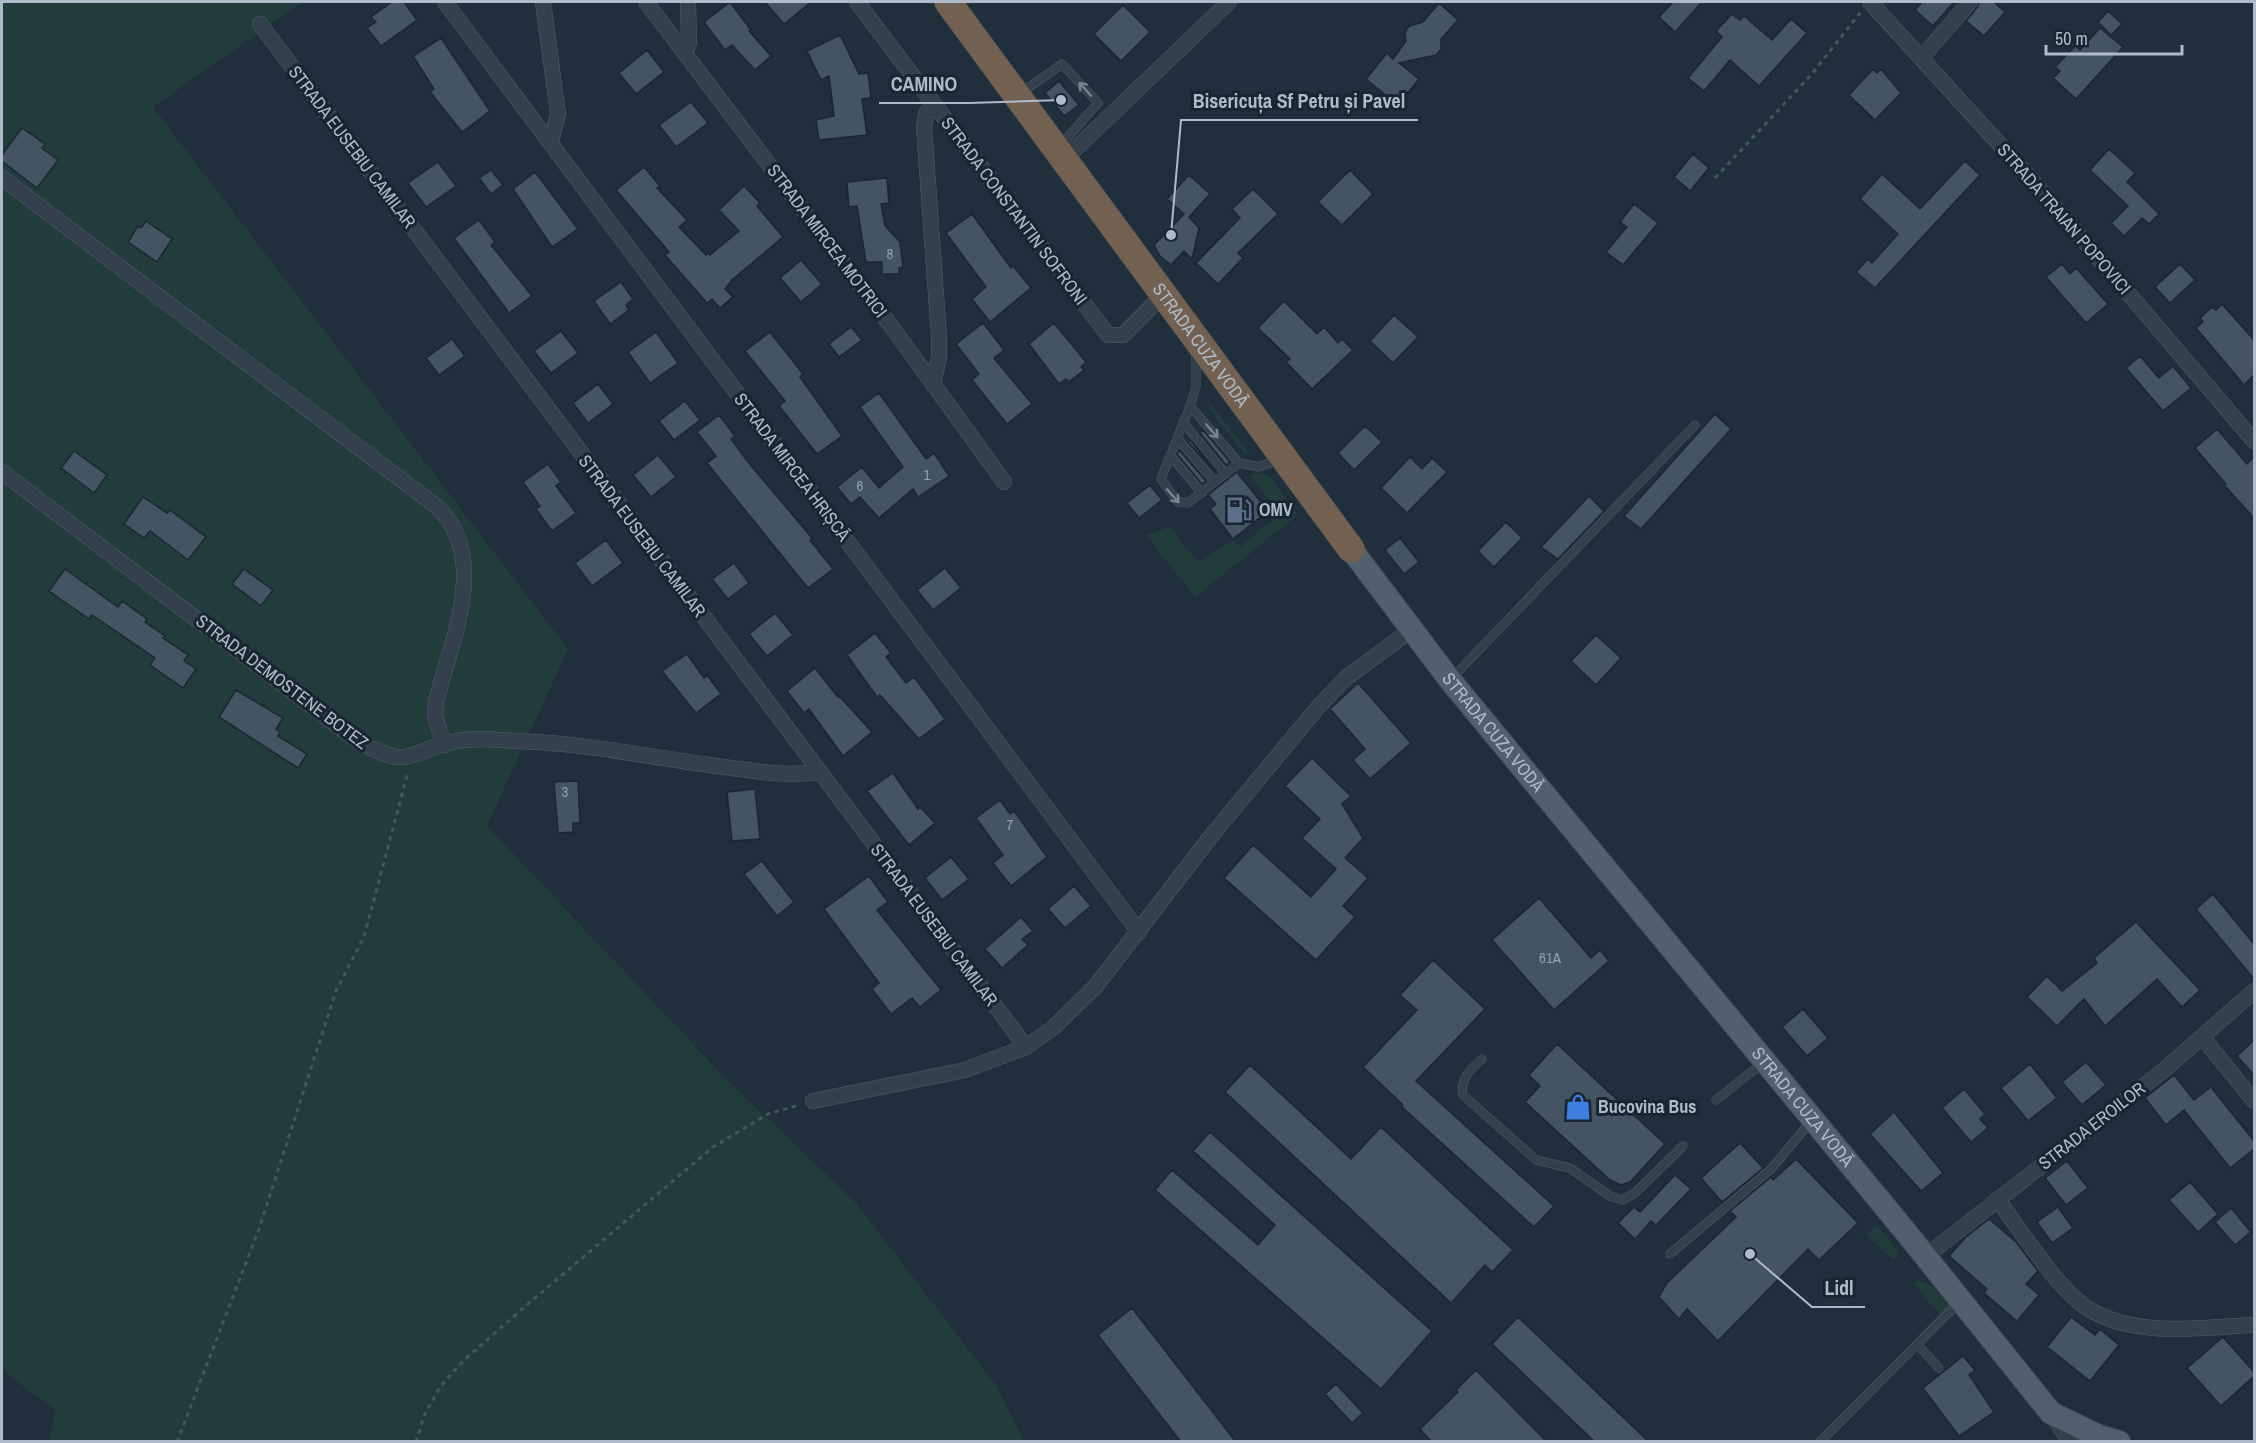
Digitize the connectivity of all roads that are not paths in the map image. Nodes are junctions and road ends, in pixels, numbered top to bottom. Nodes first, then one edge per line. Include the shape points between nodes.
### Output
1 (445, 2) edge
2 (543, 2) edge
3 (646, 2) edge
4 (688, 2) edge
5 (857, 2) edge
6 (948, 2) edge
7 (1229, 2) edge
8 (1970, 2) edge
9 (1866, 5) edge
10 (260, 24) dead end
11 (685, 53) junction
12 (1922, 57) junction
13 (1018, 95) junction
14 (933, 105) junction
15 (551, 142) junction
16 (1062, 153) junction
17 (2, 178) edge
18 (1162, 296) junction
19 (1194, 340) junction
20 (933, 385) junction
21 (1190, 406) junction
22 (1183, 422) junction
23 (1695, 425) dead end
24 (1177, 438) junction
25 (2254, 441) edge
26 (1170, 455) junction
27 (1284, 456) junction
28 (1239, 463) junction
29 (2, 472) edge
30 (1226, 474) junction
31 (1004, 482) dead end
32 (1215, 482) junction
33 (1202, 493) junction
34 (1351, 549) joint
35 (1411, 630) junction
36 (1450, 680) junction
37 (444, 745) junction
38 (819, 772) junction
39 (1139, 932) junction
40 (2254, 991) edge
41 (2203, 1038) junction
42 (1026, 1047) junction
43 (1482, 1059) dead end
44 (1765, 1061) junction
45 (1716, 1100) dead end
46 (813, 1101) road end
47 (2254, 1101) edge
48 (1813, 1119) junction
49 (1683, 1146) dead end
50 (1997, 1199) junction
51 (1670, 1254) dead end
52 (1926, 1256) junction
53 (1962, 1300) junction
54 (2254, 1325) edge
55 (1917, 1344) junction
56 (1939, 1368) dead end
57 (2051, 1413) junction
58 (1821, 1442) edge
59 (2070, 1442) edge
60 (2119, 1442) edge

1 - 15 street, STRADA MIRCEA HRIȘCĂ
2 - 15 street via 558,114
3 - 11 street, STRADA MIRCEA MOTRICI
4 - 11 street
5 - 14 street, STRADA CONSTANTIN SOFRONI
6 - 13 highway, STRADA CUZA VODĂ
7 - 16 street
8 - 12 street
9 - 12 street, STRADA TRAIAN POPOVICI
10 - 38 street, STRADA EUSEBIU CAMILAR
11 - 20 street, STRADA MIRCEA MOTRICI
12 - 25 street, STRADA TRAIAN POPOVICI
13 - 16 highway, STRADA CUZA VODĂ
16 -> 13 lane via 1098,103 1062,64
14 - 18 street, STRADA CONSTANTIN SOFRONI via 1108,334 1123,335
14 - 20 street via 926,114 924,127 939,337
15 - 39 street, STRADA MIRCEA HRIȘCĂ
16 - 18 highway, STRADA CUZA VODĂ
17 - 37 street via 436,506 454,524 462,552 463,601 436,702 435,716
18 - 19 highway, STRADA CUZA VODĂ
19 - 21 lane via 1197,377
19 - 27 highway, STRADA CUZA VODĂ
20 - 31 street, STRADA MIRCEA MOTRICI
21 - 22 lane
21 -> 28 lane
22 - 24 lane
22 - 30 lane
23 - 36 lane
24 - 26 lane
24 - 32 lane
26 - 33 lane
26 -> 33 lane via 1161,479 1178,502 1188,503
27 - 28 lane via 1266,466
27 - 34 highway, STRADA CUZA VODĂ
28 - 30 lane
29 - 37 street, STRADA DEMOSTENE BOTEZ via 355,739 396,758 412,757
30 - 32 lane
32 - 33 lane
34 - 35 main road, STRADA CUZA VODĂ
35 - 36 main road, STRADA CUZA VODĂ
35 - 39 street via 1346,678 1319,706 1212,835
36 - 44 main road, STRADA CUZA VODĂ
37 - 38 street, STRADA DEMOSTENE BOTEZ via 458,740 573,743 754,771
38 - 42 street, STRADA EUSEBIU CAMILAR
39 - 42 street via 1074,1009
40 - 41 street, STRADA EROILOR
41 - 47 street
41 - 50 street, STRADA EROILOR
42 - 46 street via 965,1070
43 - 49 lane via 1461,1084 1463,1095 1536,1160 1570,1168 1610,1196 1622,1200 1635,1193
44 - 45 lane
44 - 48 main road, STRADA CUZA VODĂ
48 - 51 lane via 1770,1169
48 - 52 main road, STRADA CUZA VODĂ
50 - 52 street, STRADA EROILOR
50 - 54 street via 2057,1279 2091,1311 2123,1324 2157,1329
52 - 53 main road, STRADA CUZA VODĂ
53 - 55 lane
53 - 57 main road, STRADA CUZA VODĂ
55 - 56 lane
55 - 58 lane
57 - 59 street, STRADA CUZA VODĂ
57 - 60 main road

